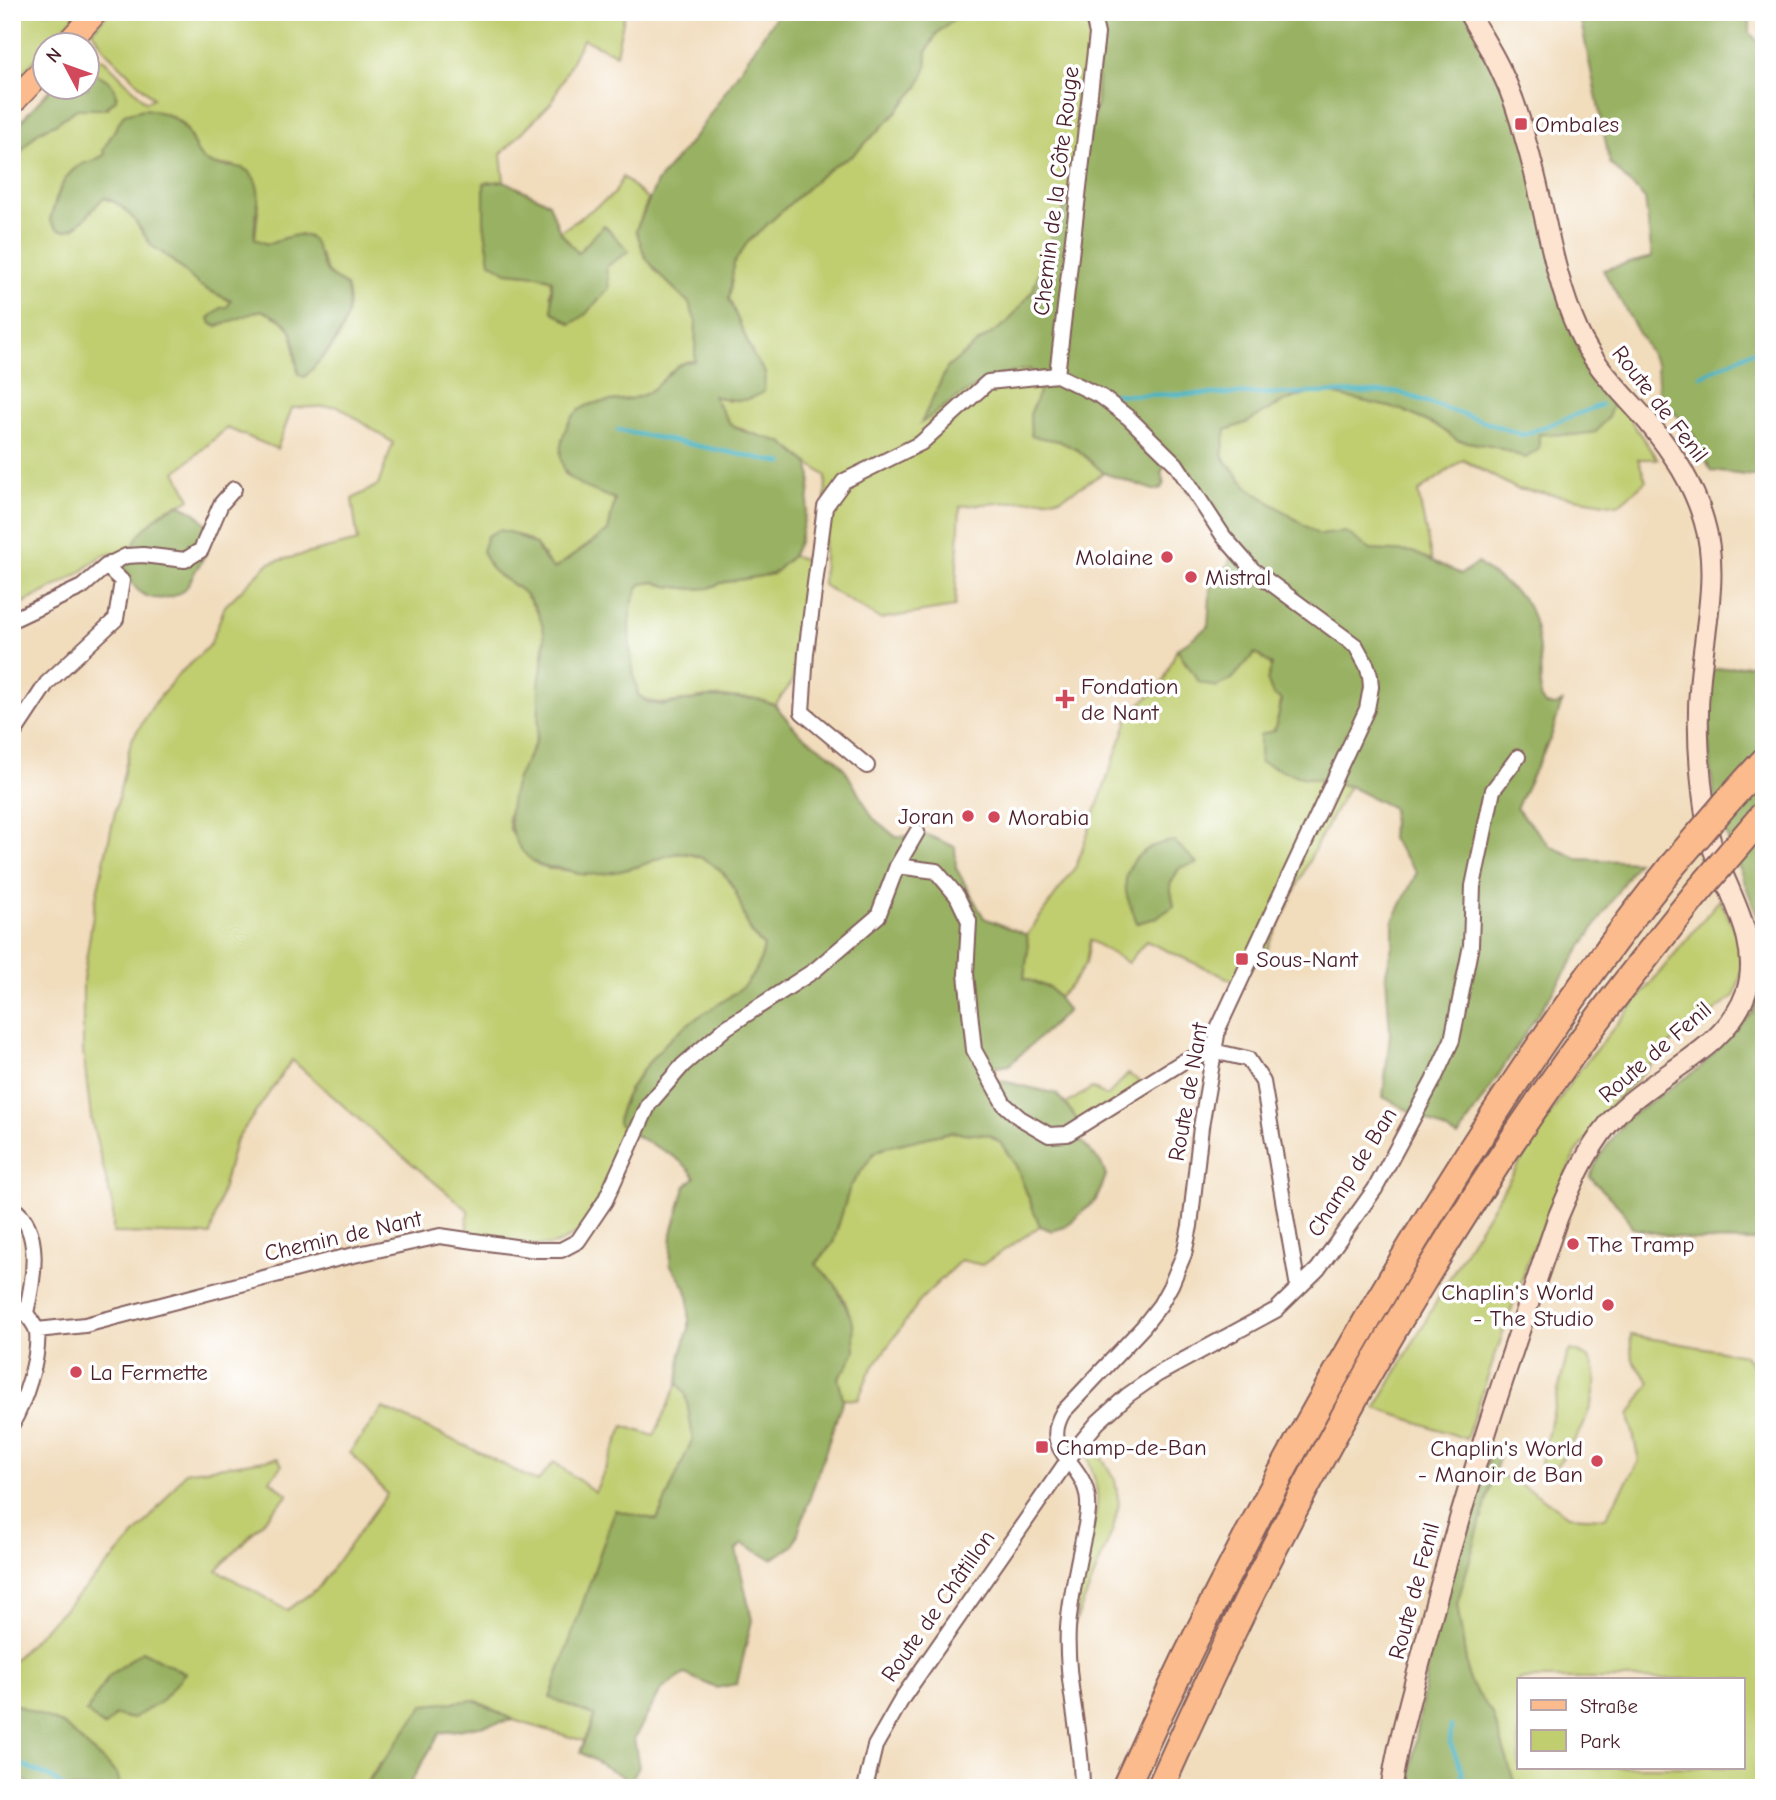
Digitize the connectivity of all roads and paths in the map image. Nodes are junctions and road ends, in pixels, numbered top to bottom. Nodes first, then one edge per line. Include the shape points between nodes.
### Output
1 (96, 12) edge
2 (1092, 12) edge
3 (1468, 12) edge
4 (78, 32) edge
5 (32, 82) edge
6 (12, 103) edge
7 (1057, 375) junction
8 (234, 489) dead end
9 (106, 566) junction
10 (12, 620) edge
11 (12, 736) edge
12 (1518, 757) dead end
13 (1764, 761) edge
14 (867, 766) dead end
15 (1764, 814) edge
16 (917, 832) dead end
17 (897, 866) junction
18 (1213, 1051) junction
19 (12, 1208) edge
20 (1302, 1285) junction
21 (19, 1312) edge
22 (37, 1330) junction
23 (12, 1424) edge
24 (1068, 1460) junction
25 (865, 1788) edge
26 (1082, 1788) edge
27 (1125, 1788) edge
28 (1160, 1788) edge
29 (1391, 1788) edge

1 - 4 main road
2 - 7 street, Chemin de la Côte Rouge via 1097,34
3 - 29 street, Route de Fenil via 1501,70 1519,120 1564,297 1579,333 1598,366 1679,463 1706,526 1711,589 1697,736 1714,854 1744,927 1751,967 1744,999 1728,1024 1620,1112 1593,1145 1572,1184 1480,1444 1404,1721
5 - 6 main road
7 - 14 street via 988,382 921,443 844,481 825,507 802,712
7 - 18 street, Route de Nant via 1102,397 1157,444 1176,464 1238,555 1270,584 1348,638 1362,655 1370,676 1367,709 1218,1029
8 - 9 street via 221,505 201,550 185,560 126,556
9 - 10 street via 82,587
9 - 11 street via 122,581 116,619 47,683
12 - 20 street, Champ de Ban via 1493,790 1473,886 1471,945 1452,1040 1375,1189
13 - 27 highway, bridge via 1672,866 1607,950 1462,1163 1300,1437 1190,1649
15 - 28 highway, bridge via 1599,1017 1470,1207 1328,1447
16 - 17 street, Chemin de Nant
17 - 18 street via 936,872 957,896 969,921 966,974 974,1050 1004,1104 1049,1135 1067,1134 1184,1061
17 - 22 street, Chemin de Nant via 878,916 815,970 727,1027 683,1065 649,1104 605,1201 578,1241 561,1250 536,1250 440,1236 85,1325
18 - 20 street via 1248,1059 1263,1083 1292,1260 1297,1282
18 - 24 street, Route de Nant via 1184,1254 1160,1305 1063,1412 1056,1442
19 - 21 street via 29,1228 32,1246 33,1280
20 - 24 street, Champ de Ban via 1276,1310 1128,1395 1098,1422
21 - 22 street
22 - 23 street via 24,1401
24 - 25 street, Route de Châtillon via 902,1697 875,1746
24 - 26 street, Route de Nant via 1084,1484 1089,1515 1068,1627

